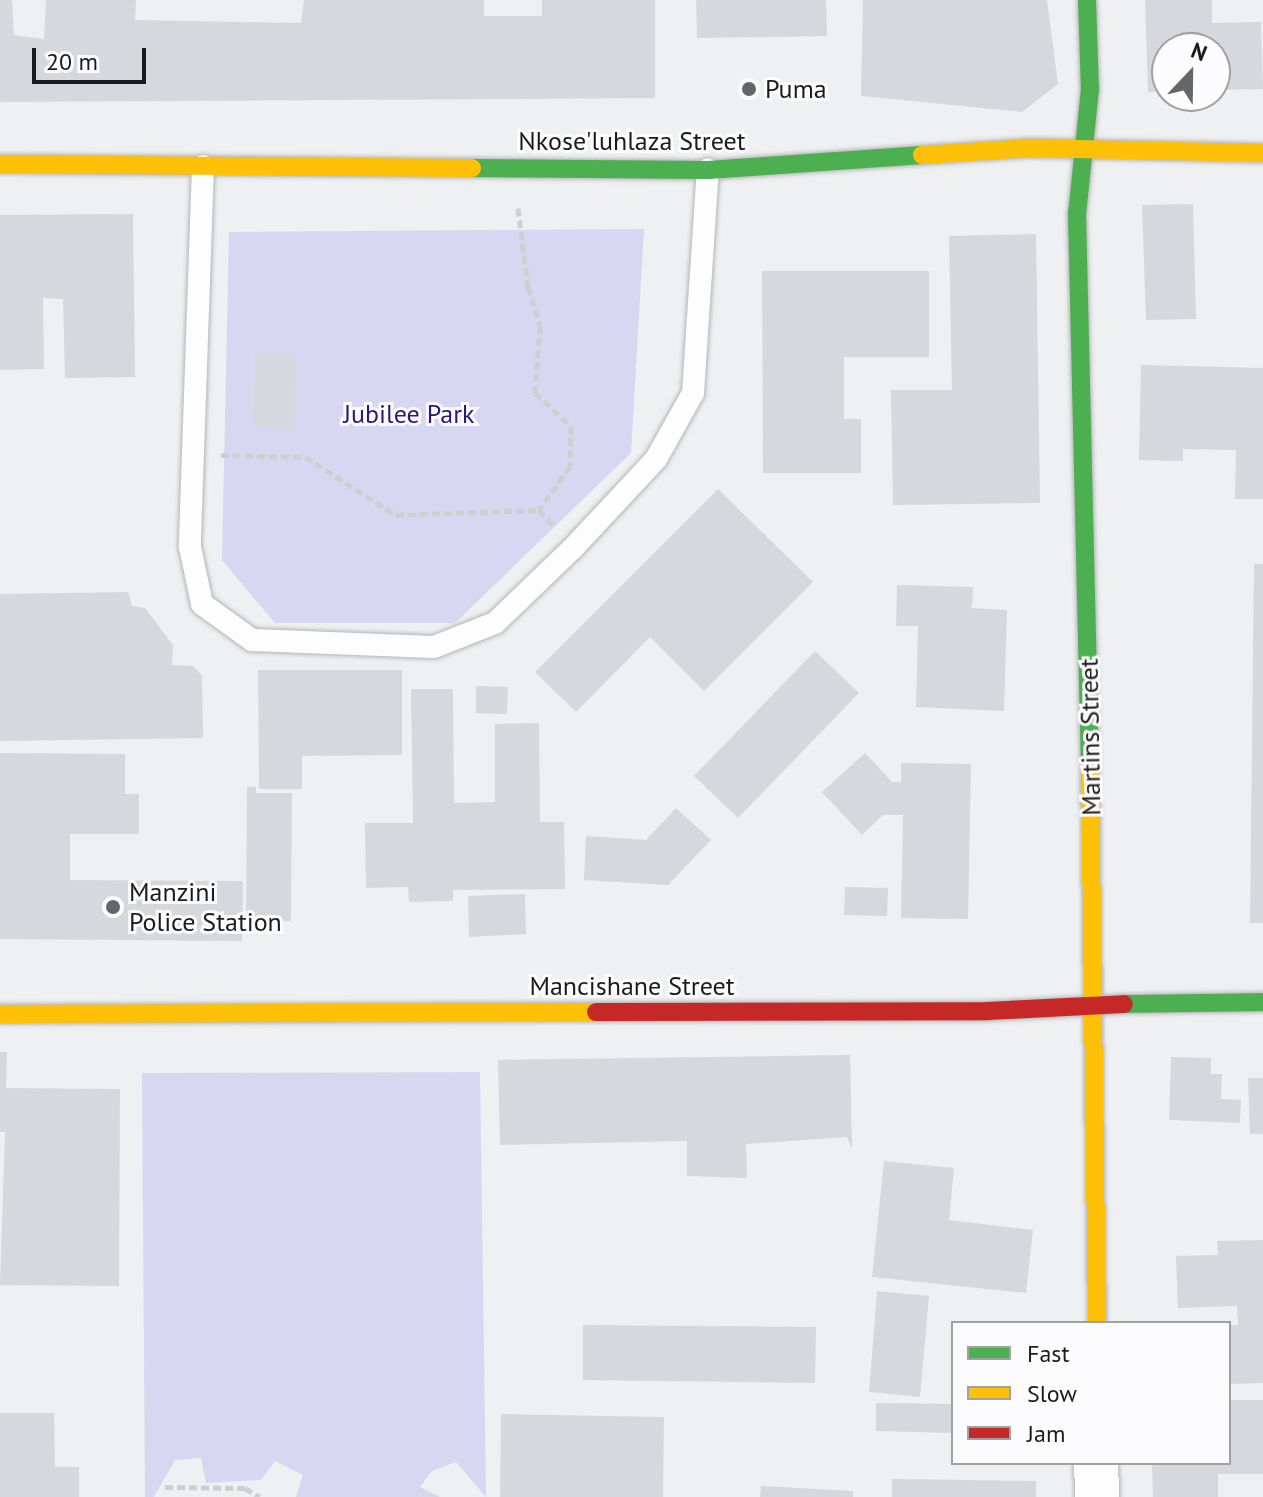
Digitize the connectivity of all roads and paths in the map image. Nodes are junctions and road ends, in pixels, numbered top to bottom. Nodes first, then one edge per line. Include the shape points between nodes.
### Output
1 (1087, 0) edge
2 (1083, 152) junction
3 (1263, 153) edge
4 (0, 164) edge
5 (203, 166) junction
6 (513, 167) junction
7 (708, 170) junction
8 (194, 454) junction
9 (539, 510) junction
10 (574, 547) junction
11 (1263, 1002) edge
12 (1096, 1004) junction
13 (0, 1014) edge
14 (1097, 1321) edge
15 (1096, 1465) edge
16 (165, 1487) dead end
17 (260, 1497) edge
18 (1097, 1497) edge

1 - 2 street, Martins Street via 1090,89
2 - 3 street, Nkose'luhlaza Street
2 - 7 street, Nkose'luhlaza Street via 1029,148
2 - 12 street, Martins Street via 1077,214
4 - 5 street, Nkose'luhlaza Street
5 - 6 street, Nkose'luhlaza Street
5 - 8 lane
6 - 7 street, Nkose'luhlaza Street
6 - 9 path via 528,287 540,326 535,393 571,426 570,466
7 - 10 lane via 693,393 656,459
8 - 9 path via 305,457 396,515
8 - 10 lane via 190,547 202,604 252,640 434,647 495,623
9 - 10 path
11 - 12 street, Mancishane Street
12 - 13 street, Mancishane Street via 973,1012
12 - 14 street, Martins Street
15 - 18 street
16 - 17 path via 245,1488

